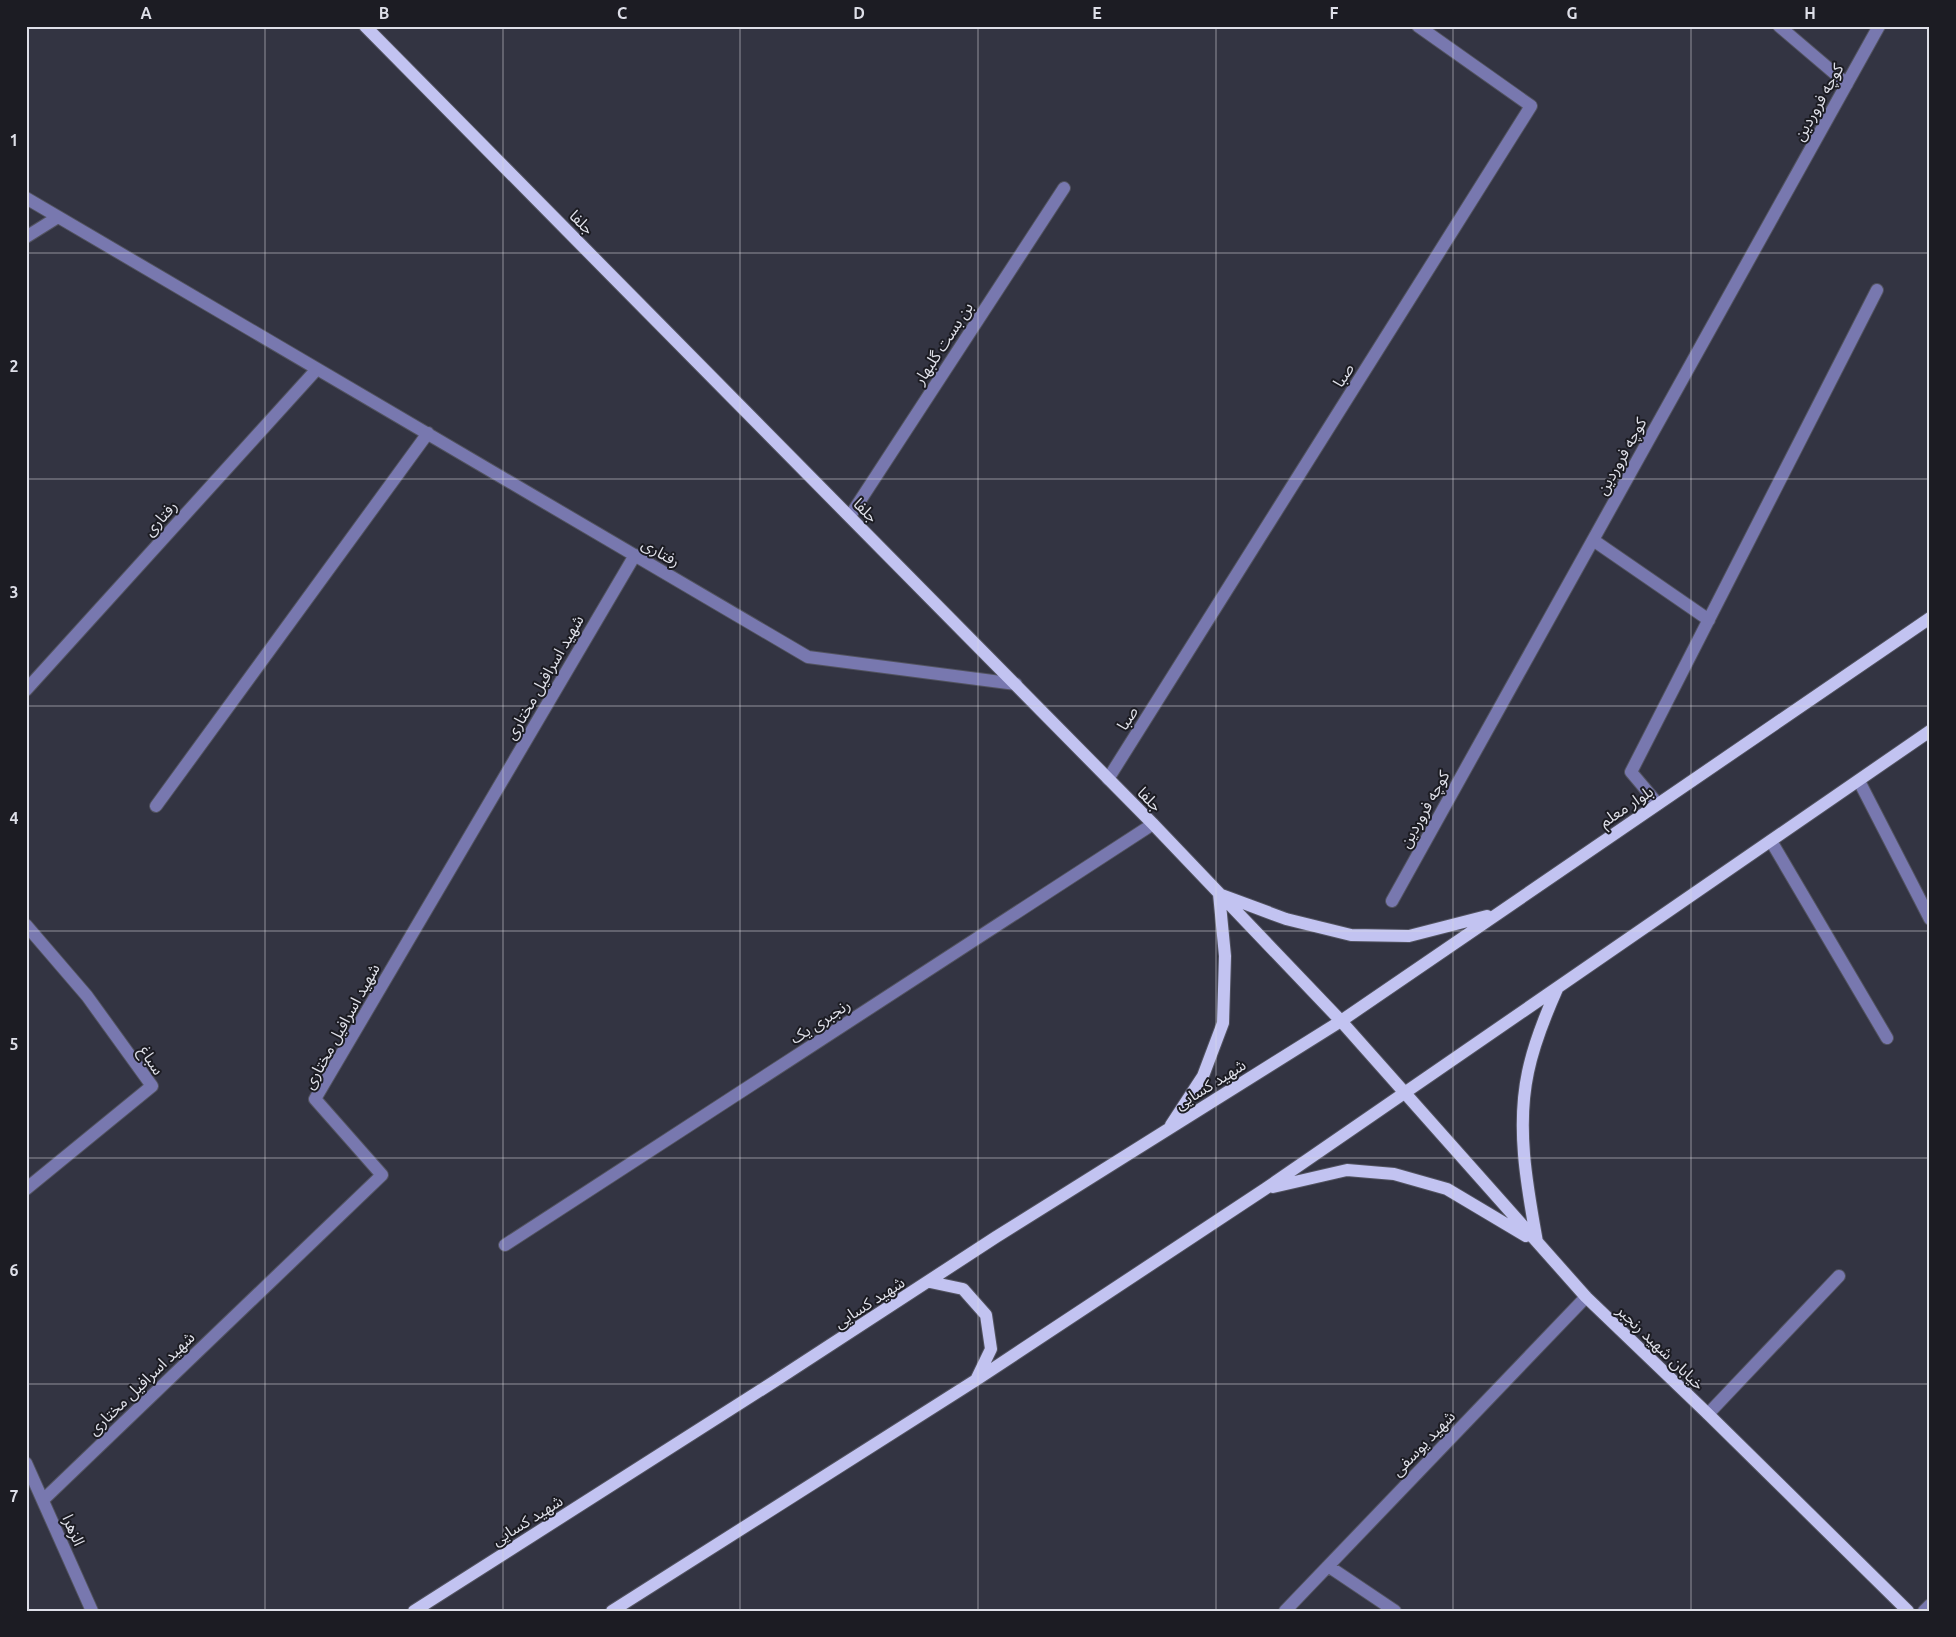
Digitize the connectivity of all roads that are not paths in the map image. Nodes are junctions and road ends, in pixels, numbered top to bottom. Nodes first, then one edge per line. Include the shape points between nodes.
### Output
1 (365, 26) edge
2 (1418, 26) edge
3 (1779, 26) edge
4 (1879, 26) edge
5 (1847, 84) junction
6 (1064, 188) dead end
7 (26, 198) edge
8 (58, 217) junction
9 (26, 238) edge
10 (1877, 290) dead end
11 (317, 369) junction
12 (428, 433) junction
13 (850, 516) junction
14 (1593, 540) junction
15 (635, 555) junction
16 (1930, 618) edge
17 (1709, 620) junction
18 (1016, 684) junction
19 (26, 690) edge
20 (1930, 731) edge
21 (1108, 779) junction
22 (1859, 780) junction
23 (1658, 804) junction
24 (156, 806) dead end
25 (1153, 824) junction
26 (1770, 841) junction
27 (1219, 894) junction
28 (1392, 901) dead end
29 (1497, 914) junction
30 (1930, 919) edge
31 (26, 925) edge
32 (1557, 989) junction
33 (1341, 1021) junction
34 (1887, 1038) dead end
35 (1405, 1094) junction
36 (1169, 1129) junction
37 (26, 1189) edge
38 (1265, 1189) junction
39 (1537, 1242) junction
40 (505, 1245) dead end
41 (1839, 1276) dead end
42 (930, 1282) junction
43 (1586, 1297) junction
44 (976, 1380) junction
45 (1708, 1414) junction
46 (26, 1463) edge
47 (43, 1500) junction
48 (1328, 1566) junction
49 (1930, 1605) edge
50 (92, 1611) edge
51 (414, 1611) edge
52 (612, 1611) edge
53 (1285, 1611) edge
54 (1396, 1611) edge
55 (1908, 1611) edge
56 (1924, 1611) edge

1 - 13 main road, جلفا
2 - 21 street, صبا via 1531,106
3 - 5 street
4 - 5 street, کوچه فروردین
5 - 14 street, کوچه فروردین
6 - 13 street, بن بست گلبهار
7 - 8 street, رفتاری
8 - 9 street
8 - 11 street, رفتاری
10 - 17 street
11 - 12 street, رفتاری
11 - 19 street, رفتاری
12 - 15 street, رفتاری
12 - 24 street
13 - 18 main road, جلفا
14 - 17 street
14 - 28 street, کوچه فروردین
15 - 18 street, رفتاری via 808,657
15 - 47 street, شهید اسرافیل مختاری via 315,1099 382,1174
16 - 23 main road, بلوار معلم
17 - 23 street via 1631,772
18 - 21 main road, جلفا
20 - 22 main road
21 - 25 main road, جلفا
22 - 26 main road
22 - 30 street
23 - 29 main road, بلوار معلم
25 - 27 main road, جلفا
25 - 40 street, رنجبری یک
26 - 32 main road
26 - 34 street
27 - 29 main road via 1286,919 1351,935 1409,936
27 - 33 main road, جلفا
27 - 36 main road via 1224,956 1223,1024 1203,1076
29 - 33 main road, بلوار معلم
31 - 37 street, سباغ via 86,996 152,1086
32 - 35 main road
32 - 39 main road via 1540,1028 1528,1073 1523,1134 1526,1178
33 - 35 main road, جلفا
33 - 36 main road, شهید کسایی
35 - 38 main road
35 - 39 main road, خیابان شهید رنجبر
36 - 42 main road, شهید کسایی
38 - 39 main road via 1347,1170 1394,1174 1447,1189
38 - 44 main road
39 - 43 main road, خیابان شهید رنجبر
41 - 45 street
42 - 44 main road via 963,1289 986,1315 991,1349
42 - 51 main road, شهید کسایی
43 - 45 main road, خیابان شهید رنجبر
43 - 48 street, شهید یوسفی
44 - 52 main road
45 - 55 main road, خیابان شهید رنجبر
46 - 47 street, الزهرا
47 - 50 street, الزهرا
48 - 53 street, شهید یوسفی
48 - 54 street
49 - 56 street

